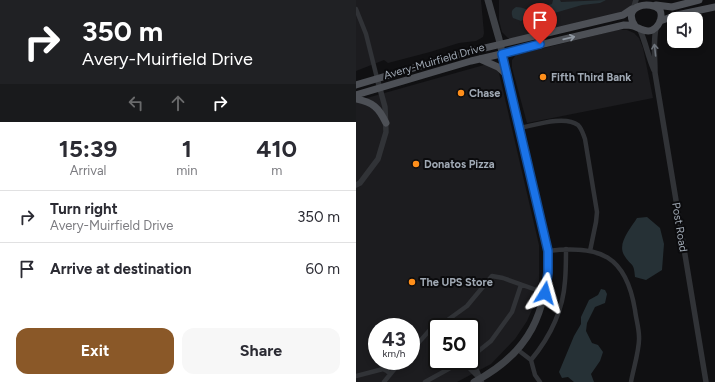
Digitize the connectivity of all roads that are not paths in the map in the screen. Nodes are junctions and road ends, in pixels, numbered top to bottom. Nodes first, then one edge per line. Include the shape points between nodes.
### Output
1 (488, 0) edge
2 (494, 0) edge
3 (699, 0) edge
4 (653, 3) edge
5 (634, 5) edge
6 (715, 7) edge
7 (356, 9) edge
8 (493, 15) junction
9 (660, 21) junction
10 (637, 28) junction
11 (656, 28) junction
12 (500, 45) junction
13 (502, 54) junction
14 (480, 59) junction
15 (655, 72) junction
16 (508, 76) junction
17 (377, 78) junction
18 (356, 85) edge
19 (380, 88) junction
20 (356, 95) edge
21 (356, 99) edge
22 (386, 123) junction
23 (520, 128) junction
24 (356, 185) edge
25 (566, 249) junction
26 (548, 251) junction
27 (590, 251) junction
28 (521, 285) junction
29 (545, 293) junction
30 (450, 318) edge
31 (428, 333) edge
32 (420, 342) edge
33 (480, 350) edge
34 (518, 350) junction
35 (531, 360) junction
36 (393, 370) edge
37 (447, 370) edge
38 (471, 370) edge
39 (477, 370) edge
40 (390, 374) junction
41 (356, 376) edge
42 (479, 381) edge
43 (384, 382) edge
44 (425, 382) edge
45 (540, 382) edge
46 (632, 382) edge
47 (706, 382) edge

1 - 8 main road
2 - 8 main road
3 - 4 main road via 672,7
4 - 5 main road via 644,1
4 - 9 main road via 660,12
5 - 10 main road via 631,18
5 - 12 main road, Avery-Muirfield Drive via 623,16
6 - 9 main road
7 - 17 street via 366,34
8 - 12 main road
9 - 11 main road
10 - 11 main road via 648,31
13 -> 10 main road, Avery-Muirfield Drive via 624,25
10 - 15 street, Post Road via 645,40
15 -> 11 street, Post Road
12 - 13 main road
12 - 17 main road, Avery-Muirfield Drive
13 - 14 main road, Avery-Muirfield Drive
13 - 16 main road
14 - 16 main road via 498,67
14 - 19 main road, Avery-Muirfield Drive
15 - 47 street, Post Road
16 - 23 main road
17 - 18 main road, Avery-Muirfield Drive
17 - 19 street
19 - 20 main road, Avery-Muirfield Drive
19 - 22 street
21 - 22 main road via 373,104
22 - 24 street via 378,159
23 - 26 main road
23 - 27 street via 563,120 577,125 582,131 597,212
25 - 26 street
25 - 27 street
25 - 35 street via 566,280 560,309 548,336
26 - 29 main road
27 - 46 street via 605,255 616,264 623,272 630,289 639,338
28 - 29 street
28 - 30 street via 492,276 467,306
28 - 33 street via 512,312 492,341
29 - 34 main road via 540,314
31 - 32 street
34 - 35 street
34 - 42 main road
35 - 45 street
36 - 40 street
37 - 44 street
38 - 42 street
39 - 42 street
40 - 41 street via 384,370
40 - 43 street

